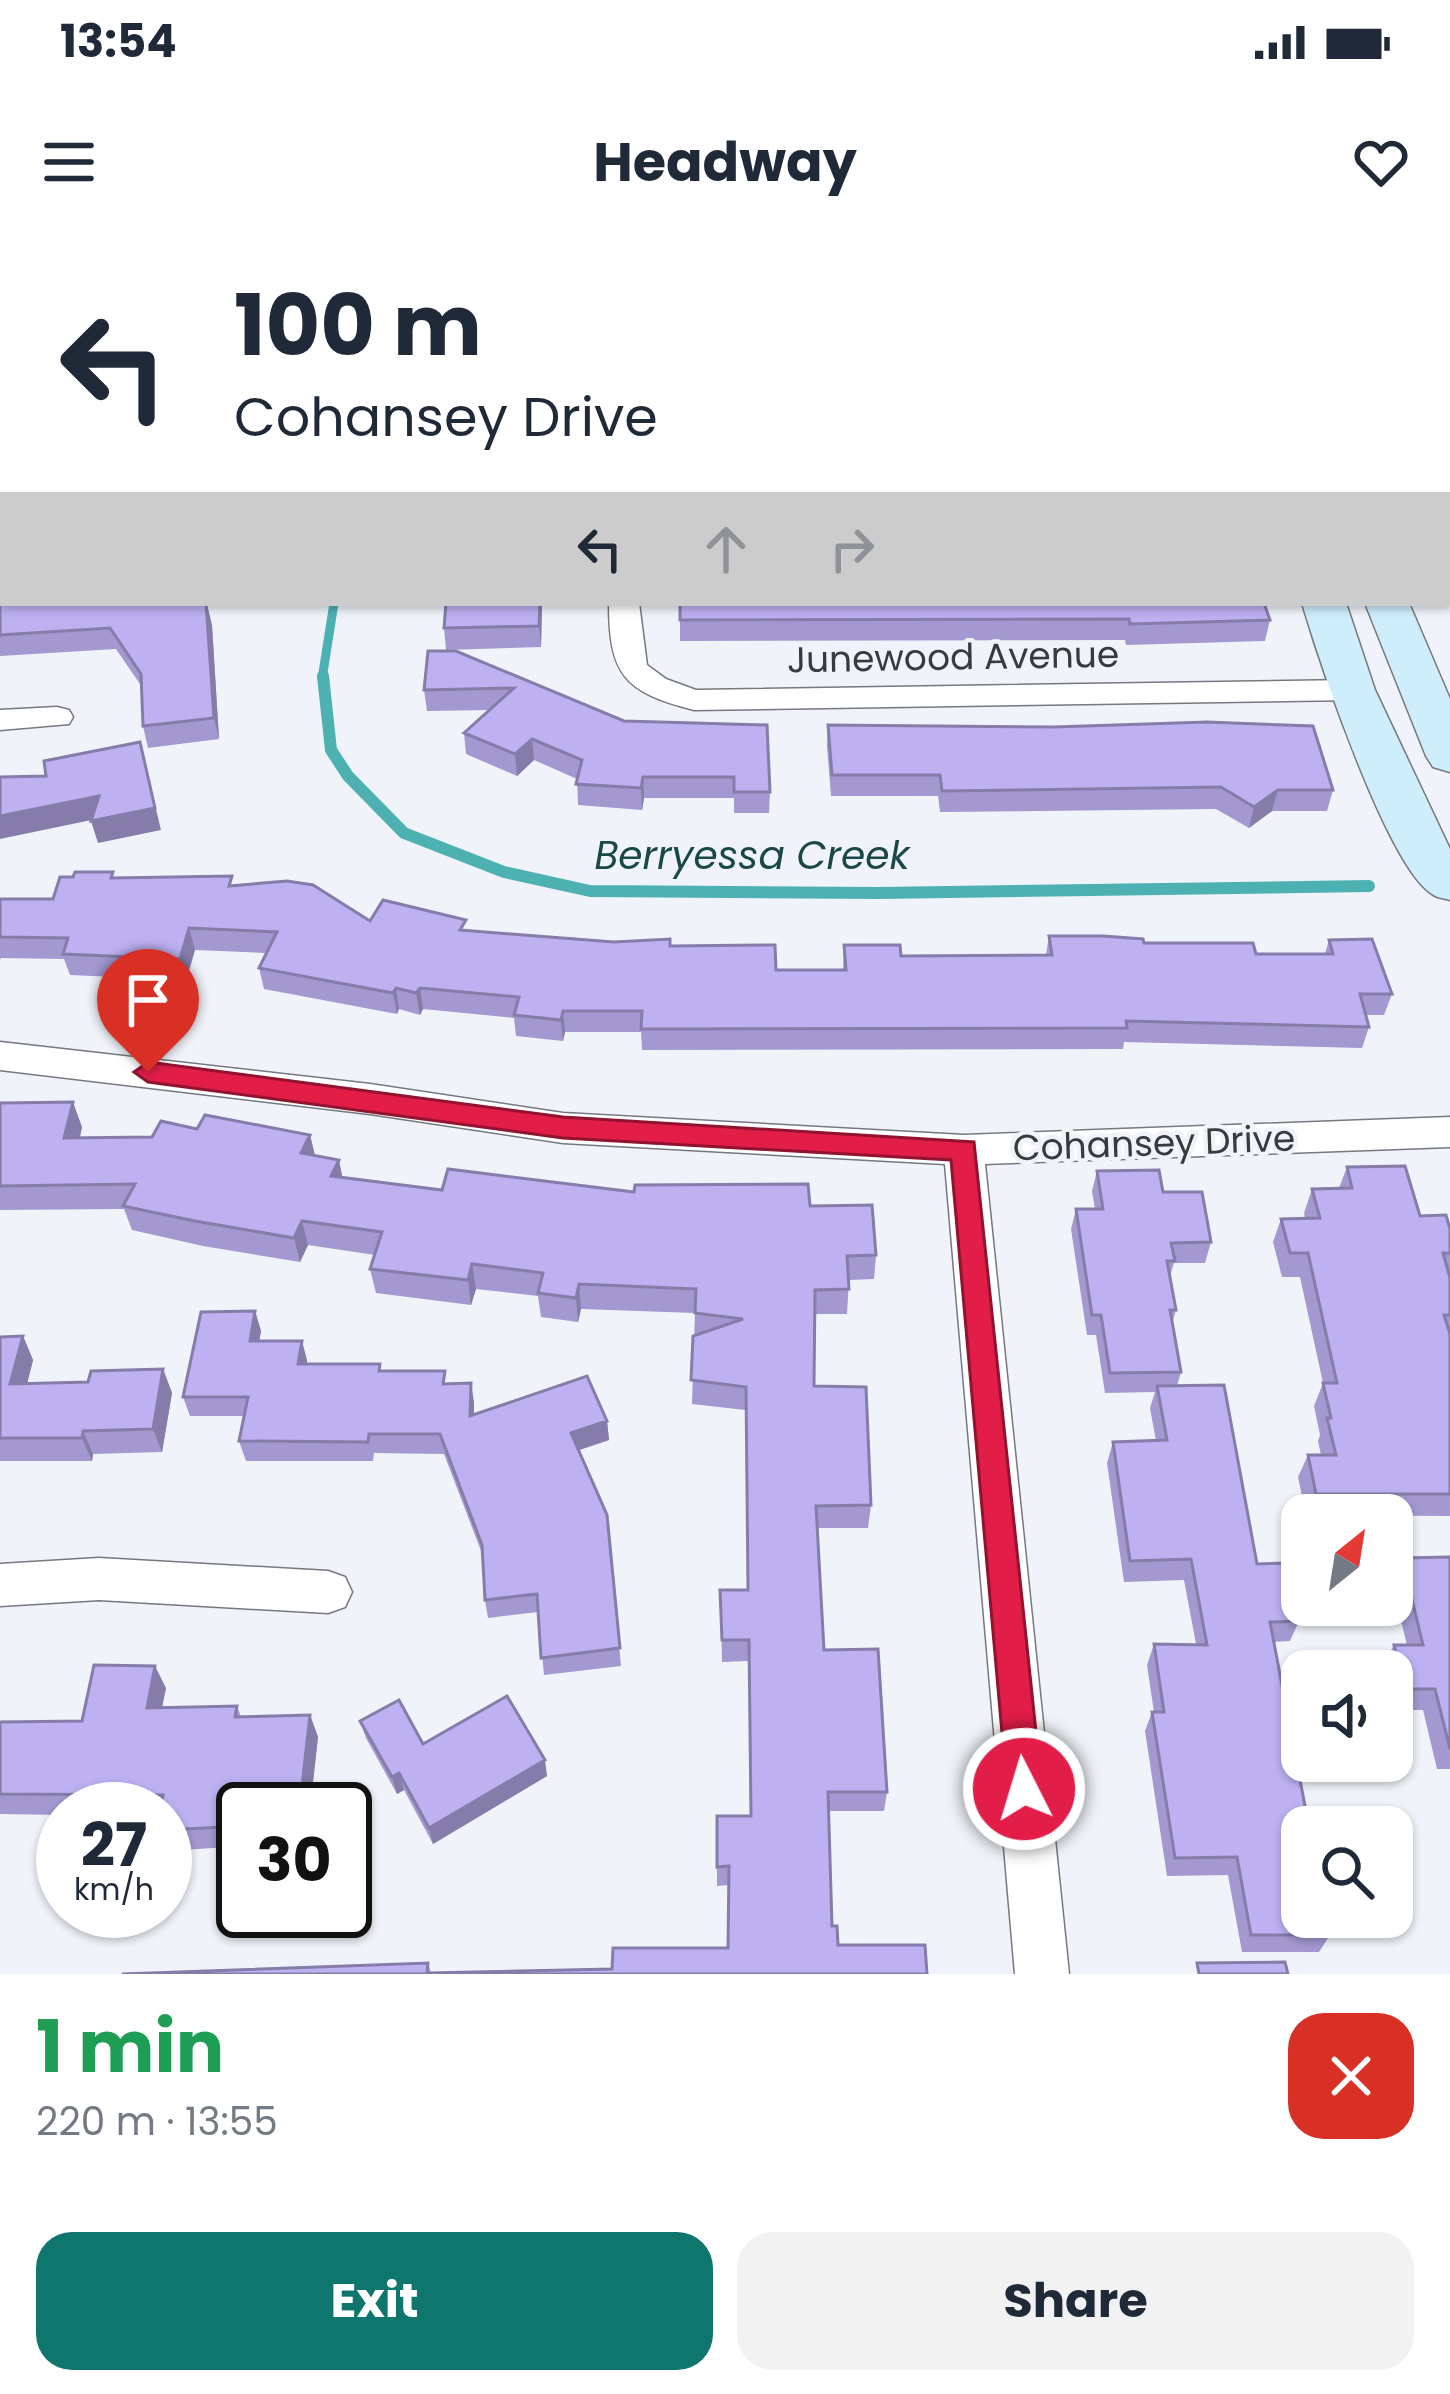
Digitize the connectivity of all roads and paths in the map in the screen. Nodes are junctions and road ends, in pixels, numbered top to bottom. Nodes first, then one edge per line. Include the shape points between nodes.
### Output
1 (624, 606) edge
2 (1325, 606) edge
3 (1388, 606) edge
4 (1352, 690) junction
5 (57, 717) dead end
6 (0, 720) edge
7 (1450, 756) edge
8 (1450, 882) edge
9 (0, 1056) edge
10 (1450, 1132) edge
11 (964, 1150) junction
12 (0, 1585) edge
13 (328, 1592) dead end
14 (1042, 1974) edge

1 - 4 street, Junewood Avenue via 624,655 645,685 694,700
2 - 4 street
3 - 7 street
4 - 8 street via 1423,851
5 - 6 street
9 - 11 street, Cohansey Drive via 563,1128
10 - 11 street, Cohansey Drive
11 - 14 street
12 - 13 street via 99,1579

